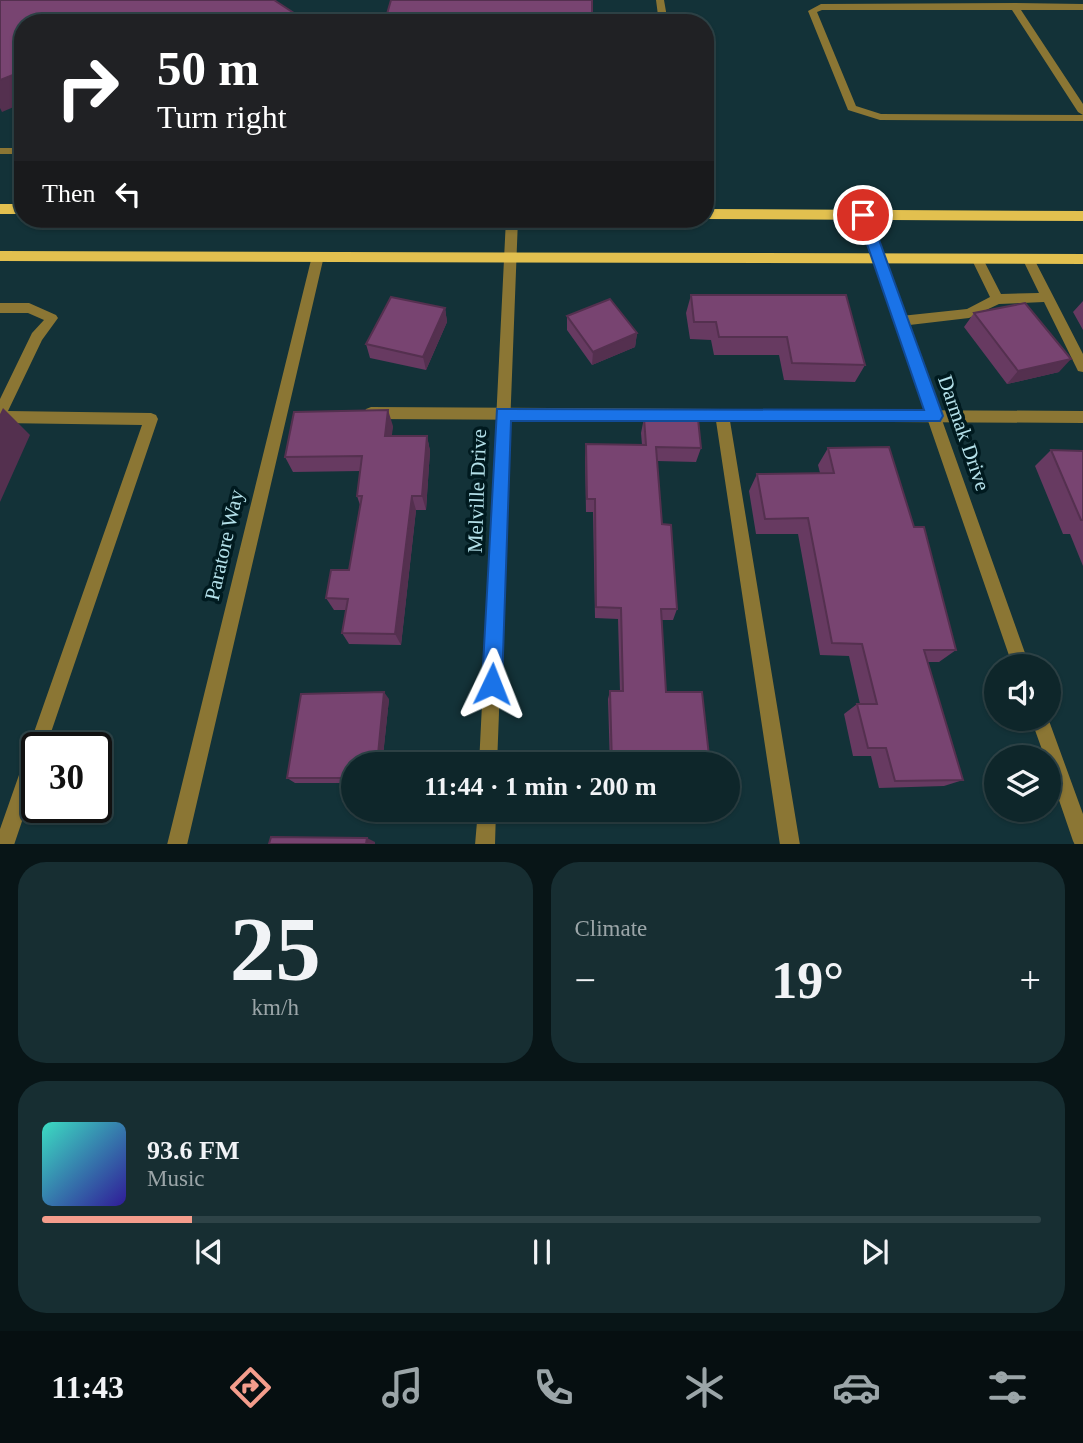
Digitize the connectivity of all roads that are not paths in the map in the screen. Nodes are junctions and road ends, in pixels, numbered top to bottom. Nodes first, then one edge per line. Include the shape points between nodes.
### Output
1 (1014, 6) junction
2 (1078, 7) edge
3 (1083, 21) edge
4 (1083, 112) edge
5 (1083, 118) edge
6 (714, 214) edge
7 (863, 215) junction
8 (1083, 216) edge
9 (511, 228) edge
10 (0, 256) edge
11 (318, 256) junction
12 (509, 256) junction
13 (877, 258) junction
14 (977, 258) junction
15 (1028, 258) junction
16 (1083, 258) edge
17 (1047, 297) junction
18 (997, 299) junction
19 (0, 308) edge
20 (901, 321) junction
21 (1083, 367) edge
22 (358, 413) edge
23 (503, 414) junction
24 (0, 415) edge
25 (722, 415) junction
26 (935, 416) junction
27 (1083, 417) edge
28 (1017, 654) edge
29 (1044, 731) edge
30 (42, 732) edge
31 (489, 752) edge
32 (21, 795) edge
33 (486, 822) edge
34 (1083, 841) edge
35 (4, 844) edge
36 (177, 844) edge
37 (485, 844) edge
38 (790, 844) edge

1 - 2 street
1 - 4 street
1 - 5 street via 821,7 812,11 852,108 862,113 880,117
2 - 3 street
6 - 7 main road
7 - 8 main road
7 - 13 street, Darmak Drive
9 - 12 street, Melville Drive
10 - 11 main road
11 - 12 main road
11 - 36 street, Paratore Way via 285,413
12 - 13 main road
12 - 23 street, Melville Drive
13 - 14 main road
13 - 20 street, Darmak Drive
14 - 15 main road
14 - 18 street
15 - 16 main road
15 - 17 street
17 - 18 street
17 - 21 street
18 - 20 street via 968,313
19 - 24 street via 29,308 52,318 37,337
20 - 26 street, Darmak Drive
22 - 23 street
23 - 25 street
23 - 31 street, Melville Drive
24 - 30 street via 150,419
25 - 26 street
25 - 38 street
26 - 27 street
26 - 28 street, Darmak Drive
29 - 34 street
32 - 35 street
33 - 37 street

